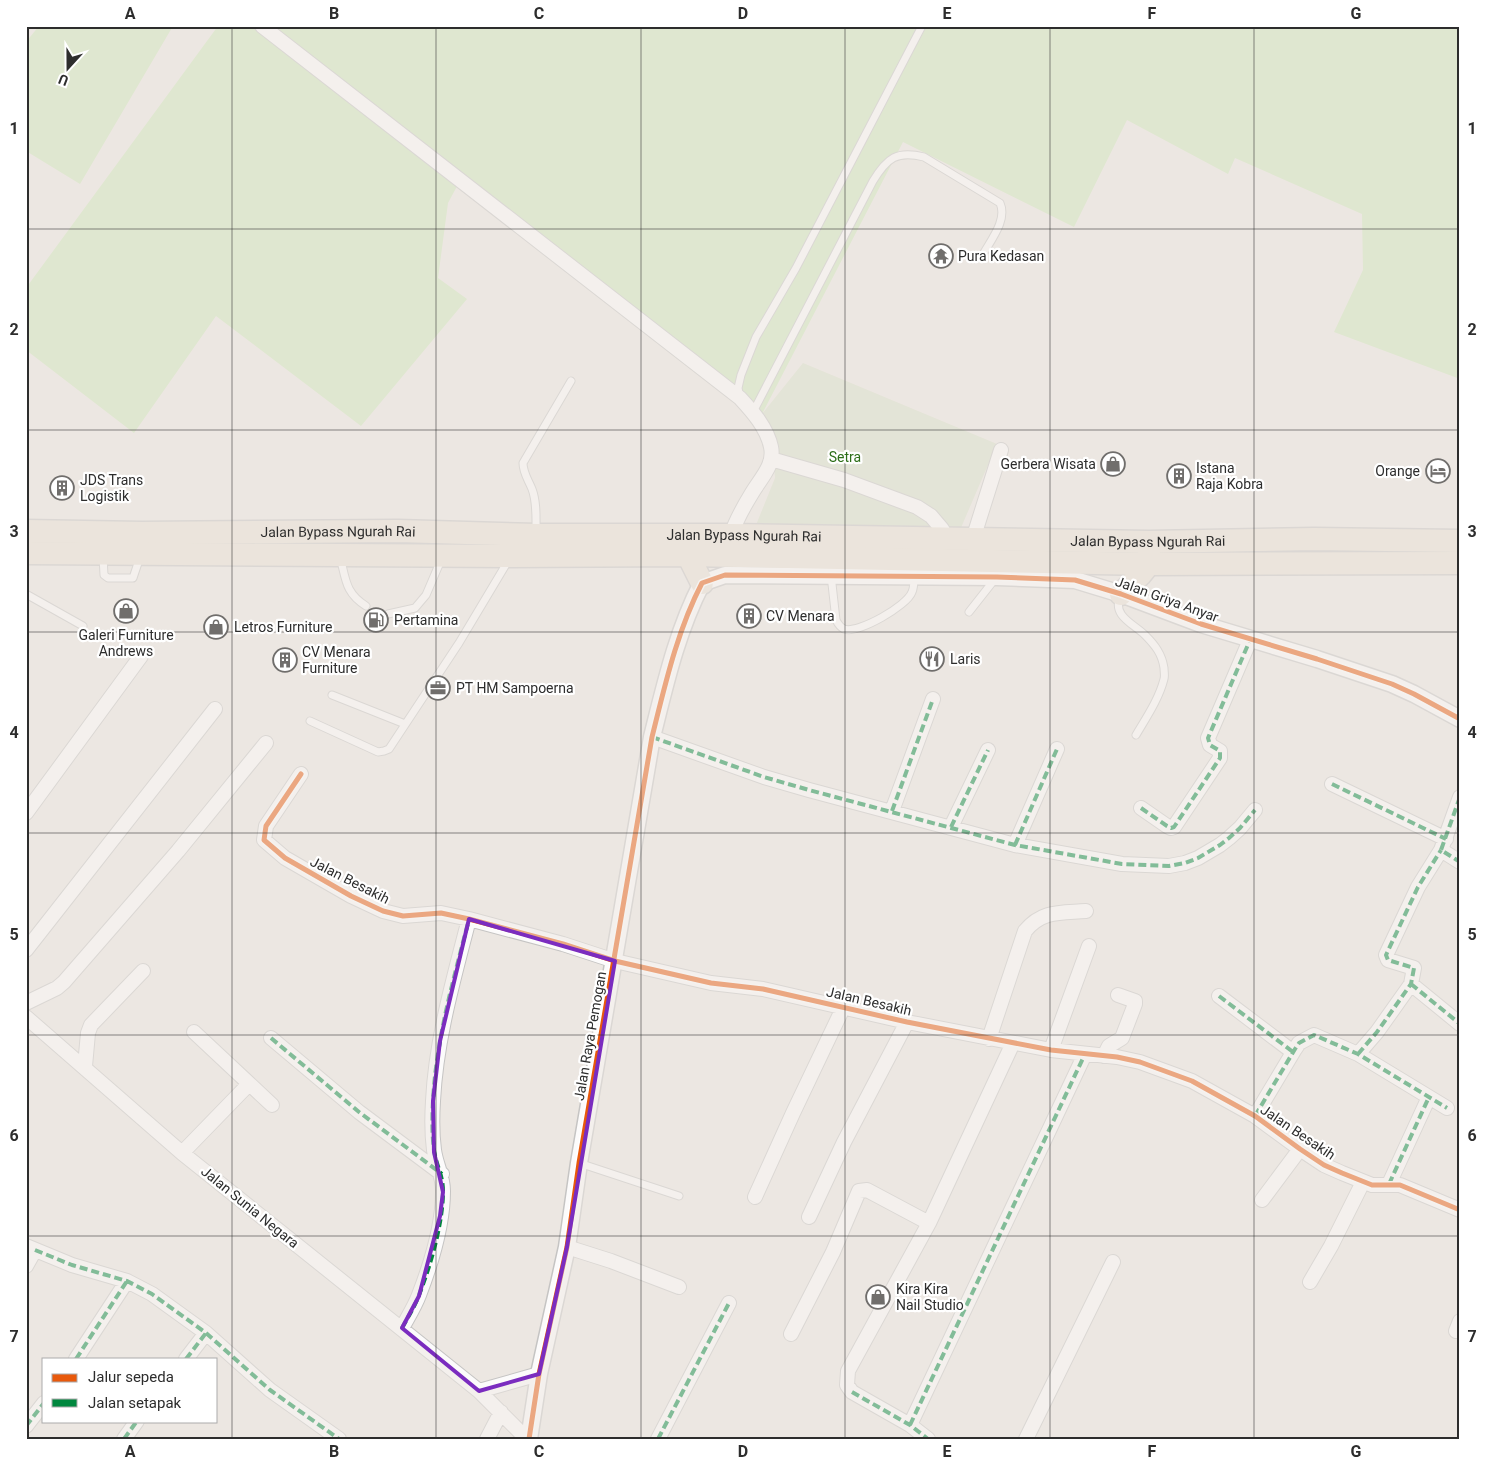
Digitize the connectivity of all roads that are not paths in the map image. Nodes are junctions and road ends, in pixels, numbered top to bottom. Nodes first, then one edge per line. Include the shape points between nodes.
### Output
1 (262, 26) edge
2 (922, 26) edge
3 (981, 258) dead end
4 (571, 381) dead end
5 (740, 398) junction
6 (753, 412) junction
7 (1001, 450) dead end
8 (771, 459) junction
9 (26, 531) edge
10 (537, 535) junction
11 (731, 535) junction
12 (947, 539) junction
13 (973, 540) junction
14 (1314, 540) junction
15 (1460, 541) edge
16 (142, 543) junction
17 (1149, 553) junction
18 (26, 554) edge
19 (339, 555) junction
20 (443, 555) junction
21 (688, 555) junction
22 (511, 556) junction
23 (1314, 562) junction
24 (1460, 564) edge
25 (831, 575) junction
26 (914, 576) junction
27 (997, 577) junction
28 (702, 583) junction
29 (26, 594) edge
30 (1121, 594) junction
31 (366, 606) dead end
32 (969, 612) dead end
33 (388, 614) dead end
34 (83, 626) dead end
35 (1250, 640) junction
36 (141, 656) dead end
37 (332, 695) dead end
38 (933, 698) dead end
39 (215, 709) dead end
40 (1460, 720) edge
41 (310, 721) dead end
42 (405, 724) junction
43 (1136, 735) dead end
44 (652, 737) junction
45 (266, 743) dead end
46 (1057, 749) dead end
47 (988, 750) dead end
48 (301, 774) dead end
49 (1332, 784) dead end
50 (1460, 797) edge
51 (1141, 808) dead end
52 (1255, 810) dead end
53 (892, 811) junction
54 (26, 813) edge
55 (951, 827) junction
56 (1444, 844) junction
57 (1015, 845) junction
58 (1460, 862) edge
59 (1086, 911) dead end
60 (469, 918) junction
61 (1089, 946) dead end
62 (26, 950) edge
63 (615, 961) junction
64 (143, 971) dead end
65 (1413, 978) junction
66 (1118, 995) dead end
67 (1219, 996) dead end
68 (26, 1003) edge
69 (844, 1006) junction
70 (28, 1022) edge
71 (907, 1022) junction
72 (1460, 1024) edge
73 (194, 1032) dead end
74 (272, 1038) dead end
75 (989, 1039) junction
76 (1013, 1043) junction
77 (1051, 1050) junction
78 (1293, 1052) junction
79 (1085, 1054) junction
80 (1358, 1054) junction
81 (1104, 1056) junction
82 (85, 1066) junction
83 (249, 1084) junction
84 (1429, 1097) junction
85 (272, 1105) dead end
86 (1447, 1108) dead end
87 (1255, 1116) junction
88 (1300, 1149) junction
89 (182, 1153) junction
90 (579, 1163) junction
91 (442, 1174) junction
92 (1363, 1182) junction
93 (1389, 1184) junction
94 (679, 1196) dead end
95 (755, 1197) dead end
96 (1262, 1200) dead end
97 (1460, 1210) edge
98 (809, 1217) dead end
99 (929, 1223) junction
100 (567, 1247) junction
101 (31, 1248) edge
102 (1113, 1262) dead end
103 (26, 1266) edge
104 (127, 1281) junction
105 (1310, 1282) dead end
106 (679, 1287) dead end
107 (729, 1303) dead end
108 (402, 1328) junction
109 (206, 1333) junction
110 (791, 1334) dead end
111 (77, 1358) edge
112 (187, 1358) edge
113 (539, 1374) junction
114 (480, 1391) junction
115 (42, 1406) edge
116 (501, 1412) junction
117 (136, 1422) edge
118 (910, 1425) junction
119 (26, 1426) edge
120 (925, 1438) edge
121 (124, 1439) edge
122 (339, 1439) edge
123 (487, 1439) edge
124 (528, 1439) edge
125 (658, 1439) edge
126 (1026, 1439) edge

1 - 5 street
2 - 5 lane via 796,268 756,337 741,375
3 - 6 lane via 1002,218 1000,203 924,158 912,154 897,155 873,180
4 - 10 lane via 523,463 535,502
5 - 6 street
6 - 8 street via 771,446
7 - 13 street
8 - 11 street
8 - 12 street via 844,480 917,507 931,516
9 - 16 highway, Jalan Bypass Ngurah Rai
10 - 11 highway, Jalan Bypass Ngurah Rai
10 - 16 highway, Jalan Bypass Ngurah Rai via 398,532
11 - 12 highway, Jalan Bypass Ngurah Rai
12 - 13 highway, Jalan Bypass Ngurah Rai
13 - 17 highway, Jalan Bypass Ngurah Rai
14 - 15 highway, Jalan Bypass Ngurah Rai
14 - 17 highway, Jalan Bypass Ngurah Rai
14 - 23 highway
16 - 18 highway, Jalan Bypass Ngurah Rai via 103,553
16 - 19 highway, Jalan Bypass Ngurah Rai
17 - 21 highway, Jalan Bypass Ngurah Rai
17 - 23 highway, Jalan Bypass Ngurah Rai
17 - 30 highway via 1140,575
19 - 20 highway, Jalan Bypass Ngurah Rai
19 - 31 lane via 349,589 355,599
20 - 22 highway, Jalan Bypass Ngurah Rai
20 - 33 lane via 420,602 414,608
21 - 22 highway, Jalan Bypass Ngurah Rai
21 - 28 highway
22 - 42 lane
23 - 24 highway, Jalan Bypass Ngurah Rai
25 - 26 street, Jalan Griya Anyar
25 - 26 lane via 836,620 840,626 850,630 870,624 898,608 912,593
25 - 28 street, Jalan Griya Anyar via 725,575
26 - 27 street, Jalan Griya Anyar
27 - 30 street, Jalan Griya Anyar via 1075,580
27 - 32 lane
28 - 44 street, Jalan Raya Pemogan via 691,604 669,669
29 - 34 lane
30 - 35 street, Jalan Griya Anyar
30 - 43 lane via 1118,610 1144,633 1159,651 1164,665 1165,678
35 - 40 street, Jalan Griya Anyar via 1392,684
35 - 51 street via 1208,738 1210,745 1220,751 1220,758 1174,827 1167,826
36 - 54 street
37 - 42 lane
38 - 53 street
39 - 62 street
41 - 42 lane via 378,752 389,748
44 - 53 street via 764,777
44 - 63 street, Jalan Raya Pemogan
45 - 68 street via 178,851 64,982
46 - 57 street
47 - 55 street
48 - 60 street, Jalan Besakih via 266,826 264,840 284,858 383,911 403,916 441,913
49 - 56 street
50 - 56 street
52 - 57 street via 1220,845 1198,858 1169,866 1122,864
53 - 55 street
55 - 57 street
56 - 58 street
56 - 65 street via 1418,887 1386,955 1388,960 1412,967
59 - 75 street via 1046,915 1025,931
60 - 63 street, Jalan Besakih
60 - 91 street via 436,1072 432,1126 434,1152
61 - 77 street
63 - 69 street, Jalan Besakih via 711,983 763,989
63 - 90 street, Jalan Raya Pemogan
64 - 82 street via 91,1025
65 - 72 street
65 - 80 street
66 - 81 street via 1135,1000 1135,1004 1122,1038 1109,1046
67 - 78 street
69 - 71 street, Jalan Besakih
69 - 95 street
70 - 82 street, Jalan Sunia Negara
71 - 75 street, Jalan Besakih
71 - 98 street
73 - 83 street
74 - 91 street via 359,1112
75 - 76 street, Jalan Besakih
76 - 77 street, Jalan Besakih
76 - 99 street
77 - 79 street, Jalan Besakih
78 - 80 street via 1299,1043 1314,1034
78 - 87 street
79 - 81 street, Jalan Besakih
79 - 118 street
80 - 84 street
81 - 87 street, Jalan Besakih via 1140,1062 1192,1080
82 - 89 street, Jalan Sunia Negara
83 - 85 street
83 - 89 street
84 - 86 street
84 - 93 street
87 - 88 street, Jalan Besakih
88 - 92 street, Jalan Besakih via 1324,1165
88 - 96 street
89 - 108 street, Jalan Sunia Negara
90 - 94 lane
90 - 100 street, Jalan Raya Pemogan
91 - 108 street via 443,1192 432,1256 419,1296
92 - 93 street, Jalan Besakih via 1377,1186
92 - 105 street
93 - 97 street, Jalan Besakih via 1405,1187
99 - 110 street via 866,1190 859,1191 833,1252
99 - 118 street via 846,1380 852,1392
100 - 106 street via 611,1260
100 - 113 street, Jalan Raya Pemogan
101 - 103 street
101 - 104 street via 72,1265
102 - 126 street
104 - 109 street via 152,1294
104 - 111 street
107 - 125 street
108 - 114 street, Jalan Sunia Negara
109 - 112 street
109 - 122 street via 270,1390
113 - 114 street
113 - 124 street, Jalan Raya Pemogan
114 - 116 street, Jalan Sunia Negara
115 - 119 street
116 - 123 street
116 - 124 street, Jalan Sunia Negara
117 - 121 street
118 - 120 street

